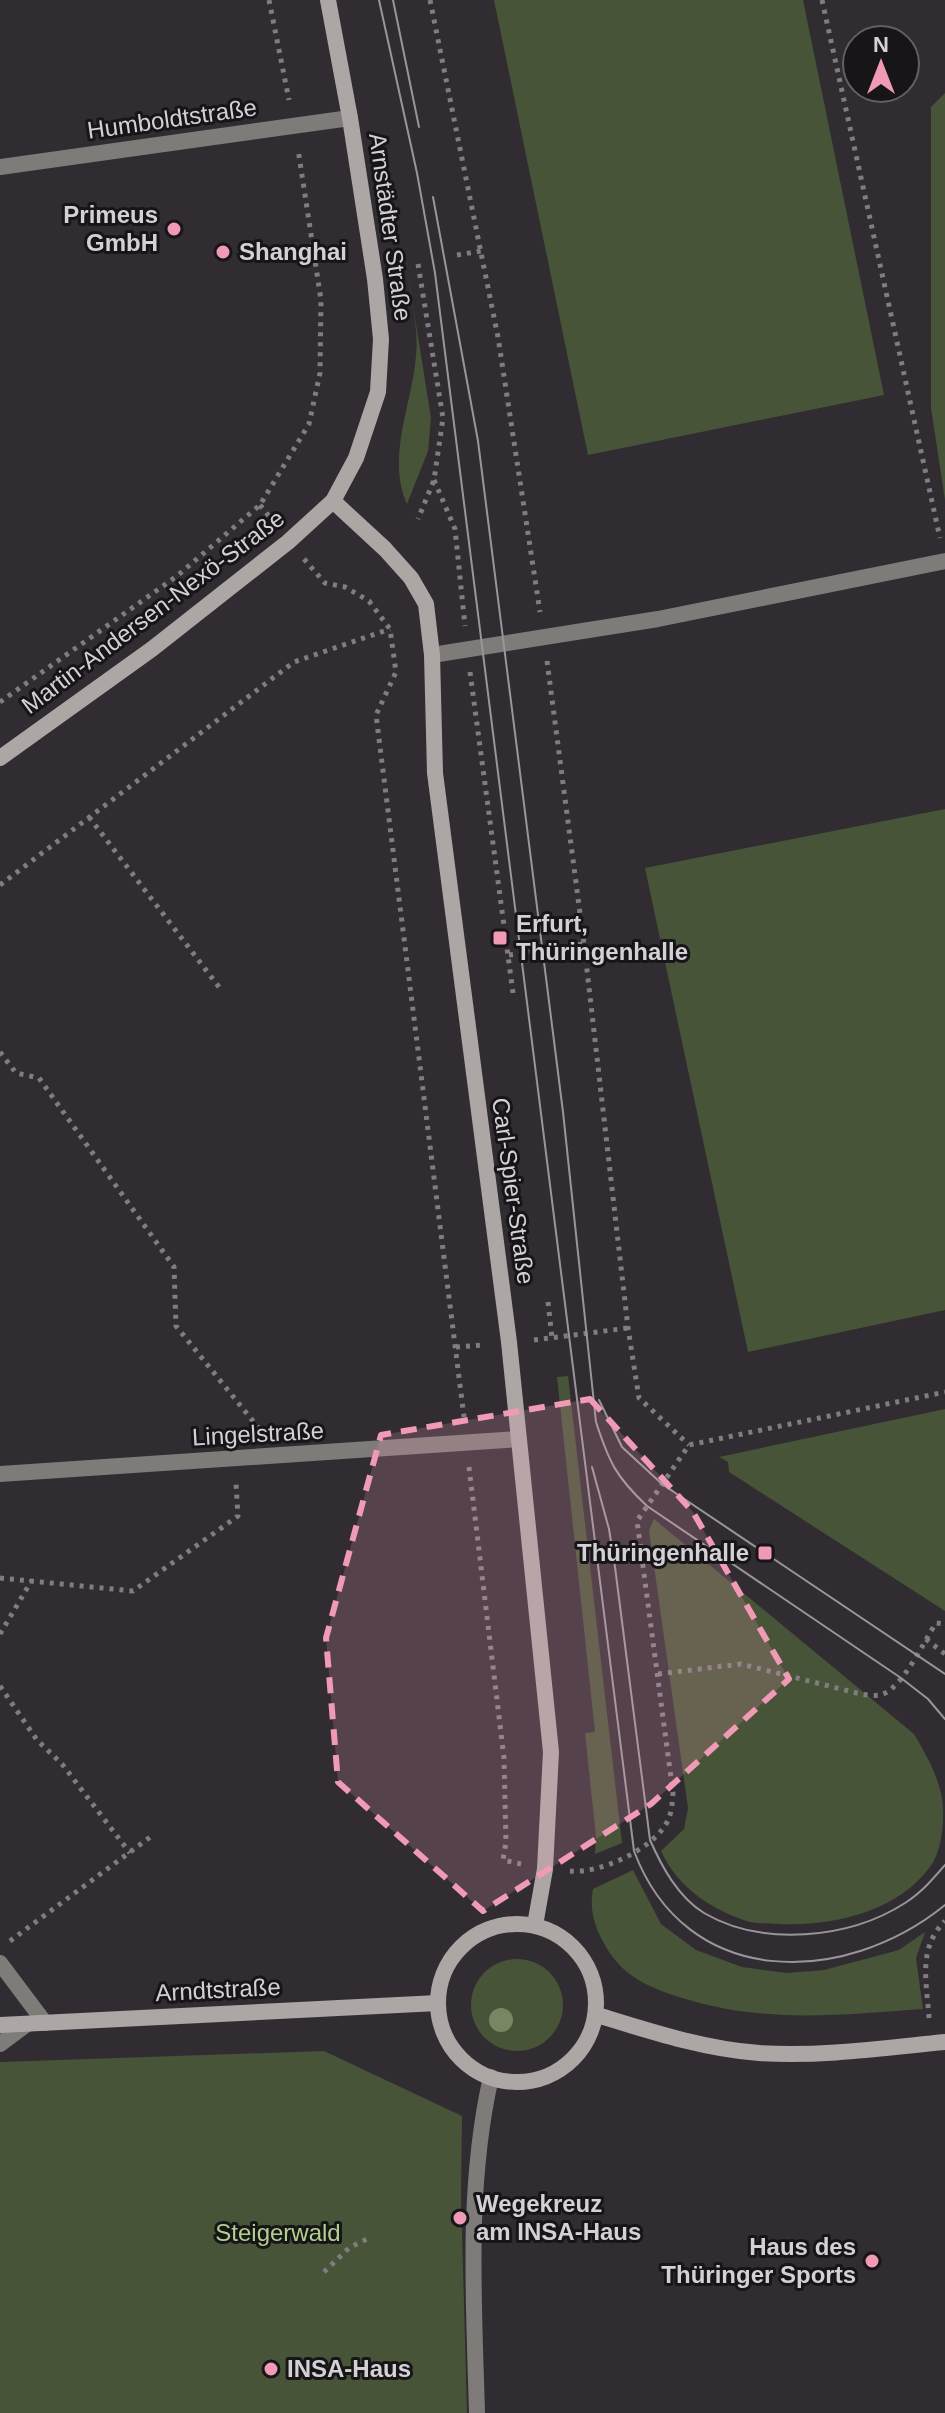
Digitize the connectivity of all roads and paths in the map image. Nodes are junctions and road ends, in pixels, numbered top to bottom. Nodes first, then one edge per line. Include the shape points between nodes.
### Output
1 (269, 0) edge
2 (328, 0) edge
3 (822, 0) edge
4 (350, 118) junction
5 (294, 126) junction
6 (0, 167) edge
7 (481, 251) dead end
8 (457, 255) dead end
9 (418, 264) dead end
10 (434, 480) junction
11 (333, 501) junction
12 (260, 505) junction
13 (418, 519) dead end
14 (288, 542) junction
15 (943, 553) edge
16 (390, 629) junction
17 (468, 651) junction
18 (432, 655) junction
19 (0, 702) edge
20 (0, 758) edge
21 (89, 817) junction
22 (0, 885) edge
23 (584, 944) dead end
24 (509, 955) junction
25 (222, 991) dead end
26 (513, 993) dead end
27 (0, 1052) edge
28 (548, 1302) dead end
29 (945, 1392) edge
30 (519, 1439) junction
31 (467, 1445) junction
32 (689, 1445) junction
33 (281, 1456) junction
34 (235, 1459) junction
35 (0, 1474) edge
36 (0, 1578) edge
37 (32, 1580) junction
38 (945, 1624) edge
39 (0, 1634) edge
40 (926, 1639) junction
41 (945, 1654) edge
42 (658, 1674) junction
43 (0, 1686) edge
44 (153, 1835) dead end
45 (130, 1853) junction
46 (545, 1869) junction
47 (945, 1921) edge
48 (535, 1925) junction
49 (0, 1948) edge
50 (0, 1963) edge
51 (438, 2003) junction
52 (597, 2015) junction
53 (36, 2024) junction
54 (0, 2025) edge
55 (938, 2043) edge
56 (0, 2044) edge
57 (491, 2077) junction
58 (369, 2238) dead end
59 (324, 2272) dead end
60 (477, 2413) edge

1 - 5 path
2 - 4 street, Arnstädter Straße
3 - 15 path
4 - 5 street, Humboldtstraße
4 - 11 street, Arnstädter Straße via 381,339 378,392 356,458
5 - 6 street, Humboldtstraße
5 - 12 path via 321,300 320,373 309,424
7 - 8 path
9 - 10 path via 443,418
10 - 13 path
10 - 17 path via 455,529
11 - 14 street, Martin-Andersen-Nexö-Straße
11 - 18 street, Carl-Spier-Straße via 411,578 426,604
12 - 14 path
12 - 19 path via 177,576
14 - 16 path via 325,583 369,601
14 - 20 street, Martin-Andersen-Nexö-Straße
15 - 17 street via 658,619
16 - 21 path via 294,662
16 - 31 path via 396,672 376,715
17 - 18 street
17 - 24 path
18 - 30 street, Carl-Spier-Straße via 435,773
21 - 22 path
21 - 25 path
23 - 24 path
24 - 26 path
27 - 33 path via 16,1073 39,1078 174,1267 176,1326
28 - 32 path via 552,1338 628,1328 639,1398
29 - 32 path
30 - 31 street, Lingelstraße
30 - 46 street, Carl-Spier-Straße via 551,1752
31 - 33 street, Lingelstraße
31 - 46 path via 504,1758 503,1860
32 - 42 path via 637,1521
33 - 34 street, Lingelstraße
34 - 35 street, Lingelstraße
34 - 37 path via 238,1516 133,1591
36 - 37 path
37 - 39 path
38 - 40 path via 936,1623
40 - 41 path
40 - 42 path via 892,1689 880,1695 741,1664
42 - 46 path via 673,1793 664,1828 614,1863 585,1873
43 - 45 path
44 - 45 path
45 - 49 path
46 - 48 street, Carl-Spier-Straße
47 - 55 path via 924,1956
48 - 51 street via 508,1924 482,1931 460,1947 445,1970
48 - 52 street via 570,1943 583,1958 593,1976
50 - 53 street
51 - 53 street, Arndtstraße
51 - 57 street via 451,2048 471,2068
52 - 55 street via 718,2048 760,2053
52 - 57 street via 583,2048 549,2076 522,2082
53 - 54 street, Arndtstraße
53 - 56 street
57 - 60 street via 480,2138 473,2246
58 - 59 path via 349,2248

